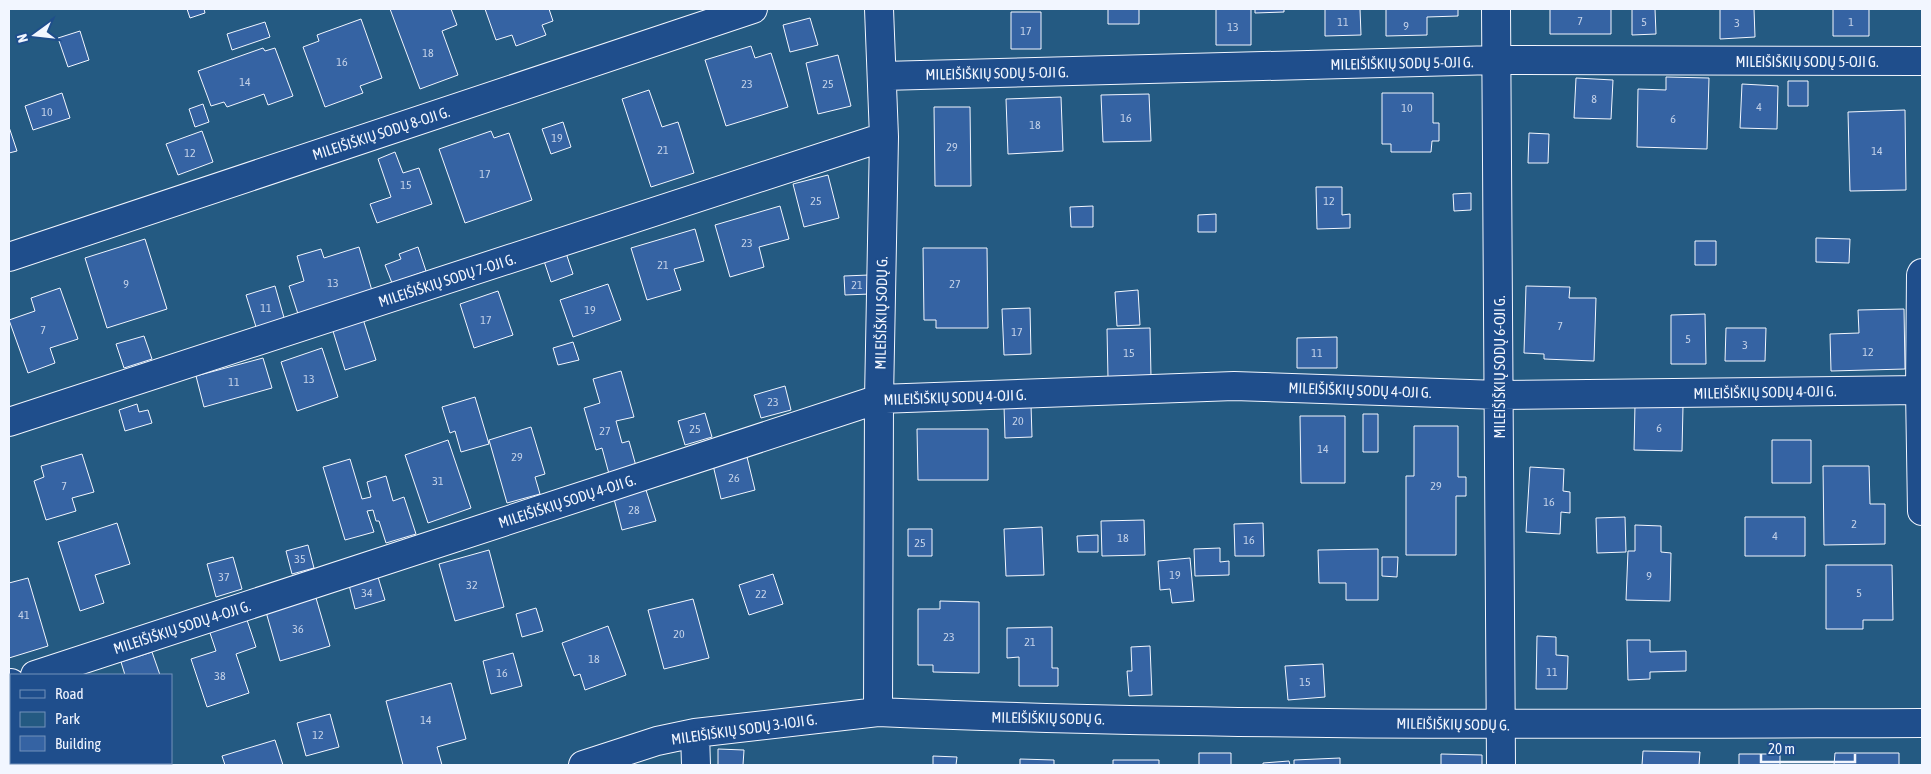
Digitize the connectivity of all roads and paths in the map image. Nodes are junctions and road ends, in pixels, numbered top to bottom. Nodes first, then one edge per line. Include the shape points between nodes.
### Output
1 (753, 9) edge
2 (879, 9) edge
3 (1496, 9) edge
4 (1496, 60) junction
5 (1922, 61) edge
6 (882, 76) junction
7 (884, 137) junction
8 (9, 257) edge
9 (1922, 273) edge
10 (1920, 390) junction
11 (1499, 395) junction
12 (879, 399) junction
13 (9, 422) edge
14 (1922, 511) edge
15 (38, 674) edge
16 (878, 712) junction
17 (1922, 723) edge
18 (1500, 725) junction
19 (695, 733) junction
20 (583, 765) edge
21 (696, 765) edge
22 (1501, 765) edge

1 - 8 street, MILEIŠIŠKIŲ SODŲ 8-OJI G.
2 - 6 street, MILEIŠIŠKIŲ SODŲ G.
3 - 4 street, MILEIŠIŠKIŲ SODŲ 6-OJI G.
4 - 5 street, MILEIŠIŠKIŲ SODŲ 5-OJI G.
4 - 6 street, MILEIŠIŠKIŲ SODŲ 5-OJI G.
4 - 11 street, MILEIŠIŠKIŲ SODŲ 6-OJI G.
6 - 7 street, MILEIŠIŠKIŲ SODŲ G.
7 - 12 street, MILEIŠIŠKIŲ SODŲ G.
7 - 13 street, MILEIŠIŠKIŲ SODŲ 7-OJI G.
9 - 10 street
10 - 11 street, MILEIŠIŠKIŲ SODŲ 4-OJI G.
10 - 14 street
11 - 12 street, MILEIŠIŠKIŲ SODŲ 4-OJI G. via 1234,386
11 - 18 street, MILEIŠIŠKIŲ SODŲ 6-OJI G.
12 - 15 street, MILEIŠIŠKIŲ SODŲ 4-OJI G.
12 - 16 street, MILEIŠIŠKIŲ SODŲ G.
16 - 18 street, MILEIŠIŠKIŲ SODŲ G. via 1029,718
16 - 19 street, MILEIŠIŠKIŲ SODŲ 3-IOJI G.
17 - 18 street, MILEIŠIŠKIŲ SODŲ G.
18 - 22 street, MILEIŠIŠKIŲ SODŲ 6-OJI G.
19 - 20 street, MILEIŠIŠKIŲ SODŲ 3-IOJI G. via 657,741
19 - 21 street

